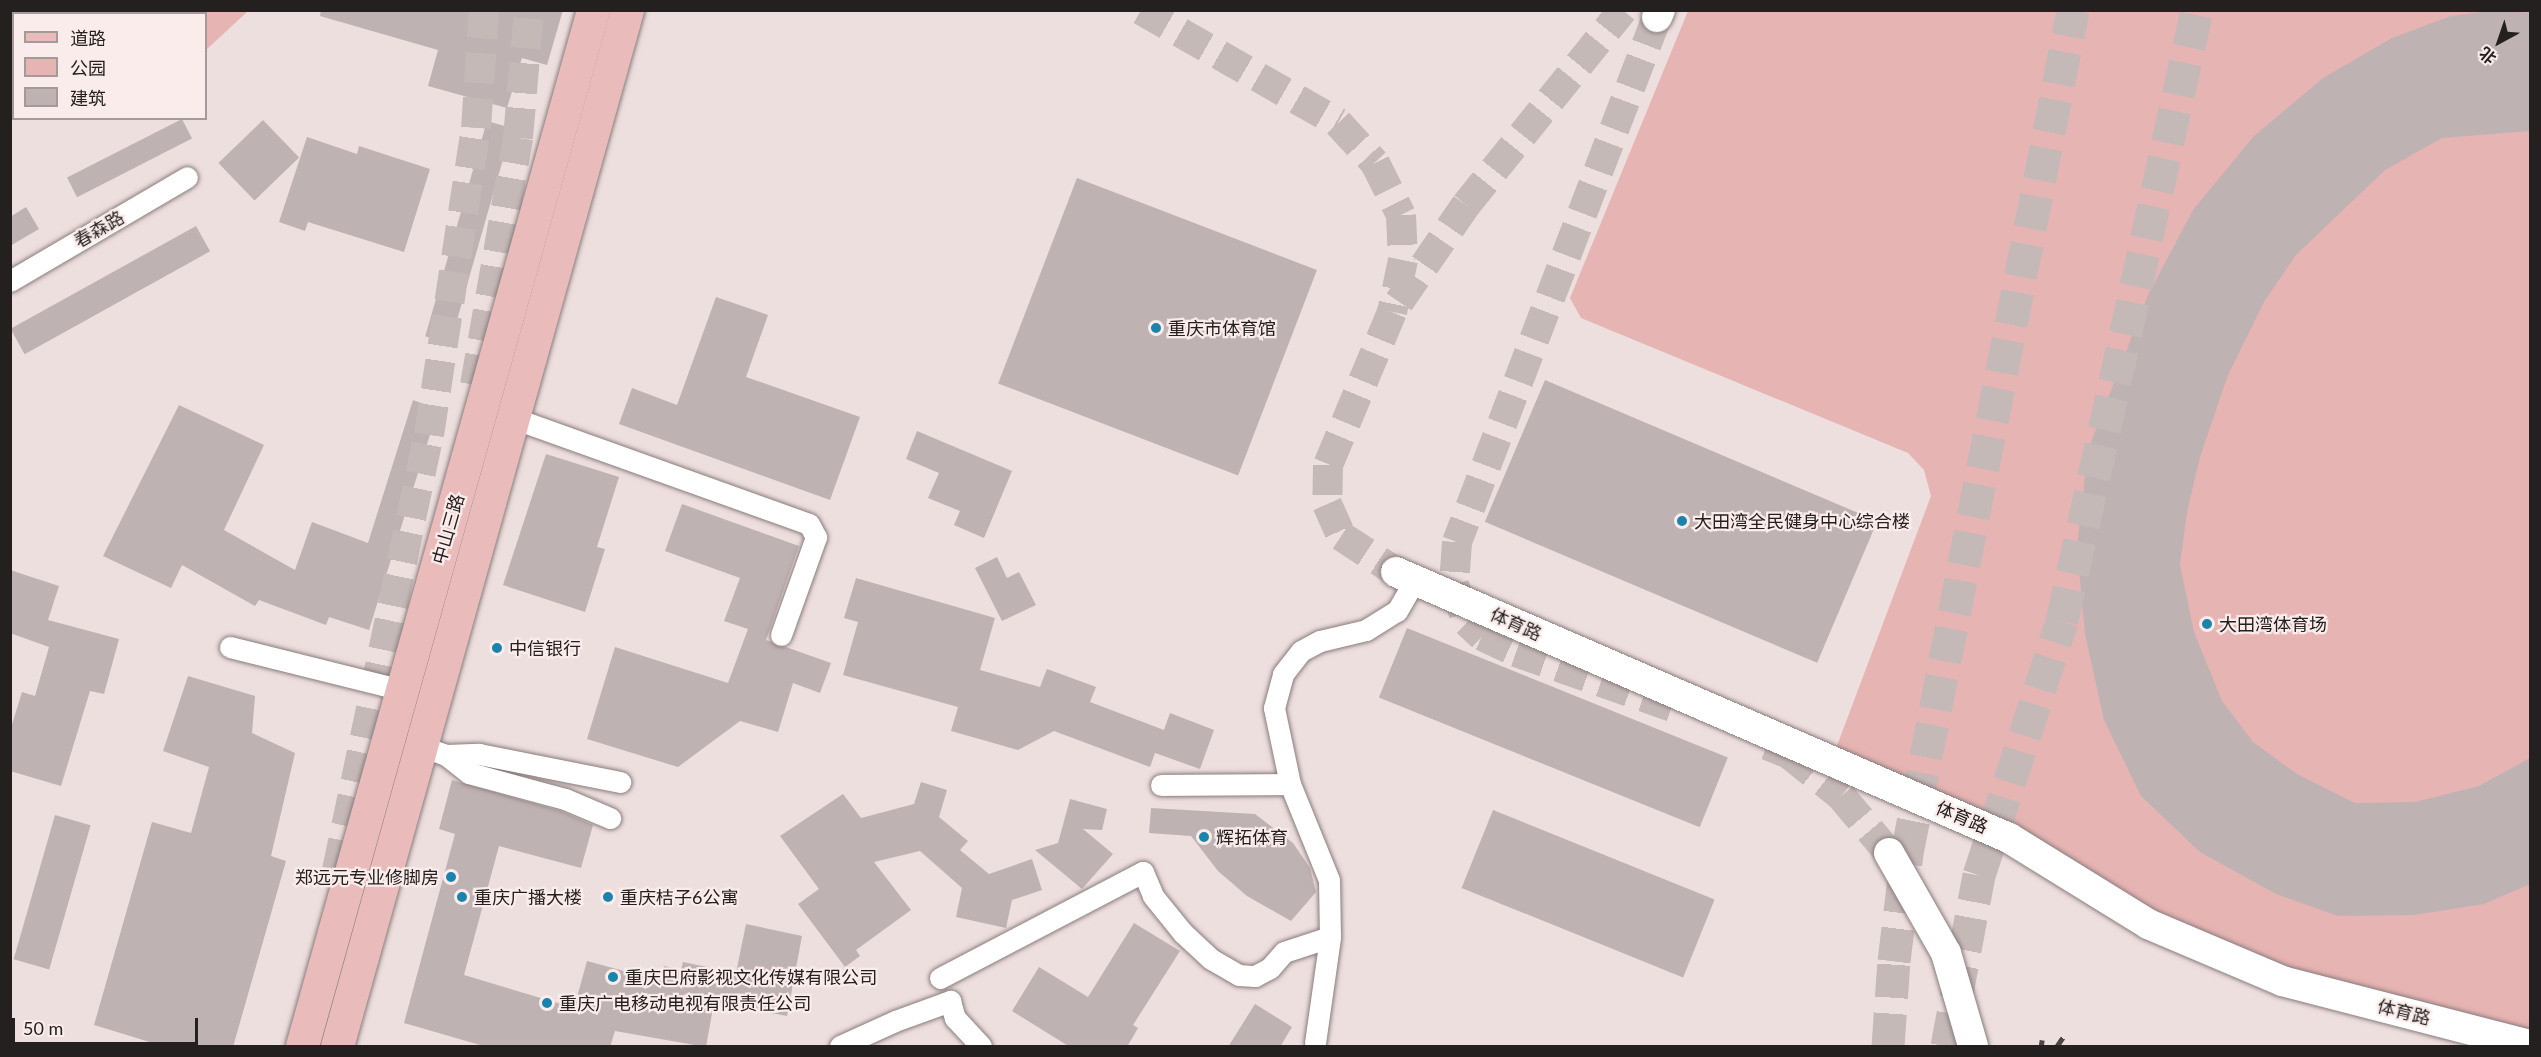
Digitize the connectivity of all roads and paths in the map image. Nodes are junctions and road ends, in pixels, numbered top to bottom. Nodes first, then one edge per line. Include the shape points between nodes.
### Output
1 (593, 10) edge
2 (627, 10) edge
3 (187, 177) dead end
4 (10, 280) edge
5 (513, 418) junction
6 (1406, 576) joint
7 (781, 635) dead end
8 (230, 647) dead end
9 (403, 690) junction
10 (433, 751) junction
11 (620, 782) dead end
12 (1161, 784) dead end
13 (1290, 784) junction
14 (610, 818) dead end
15 (1889, 853) tunnel mouth
16 (1330, 937) junction
17 (940, 978) dead end
18 (1315, 1043) dead end
19 (2530, 1045) edge
20 (302, 1047) edge
21 (337, 1047) edge
22 (840, 1047) edge
23 (981, 1047) edge
24 (1973, 1047) edge

1 - 9 main road, 中山三路
2 - 5 main road, 中山三路
3 - 4 street, 春森路
5 - 7 street via 809,524 816,537
5 - 10 main road, 中山三路
6 - 13 street via 1397,611 1366,630 1320,641 1301,651 1284,674 1274,708
6 - 19 street, 体育路 via 2009,838 2148,924 2282,981
8 - 9 street
9 - 20 main road, 中山三路
10 - 11 street via 478,754
10 - 14 street via 469,773 565,799
10 - 21 main road, 中山三路
12 - 13 street
13 - 16 street via 1329,880
15 - 24 street, bridge via 1946,953
16 - 17 street via 1284,952 1270,968 1256,976 1239,975 1211,959 1183,933 1153,896 1143,872
16 - 18 street
22 - 23 street via 950,1001 955,1018

